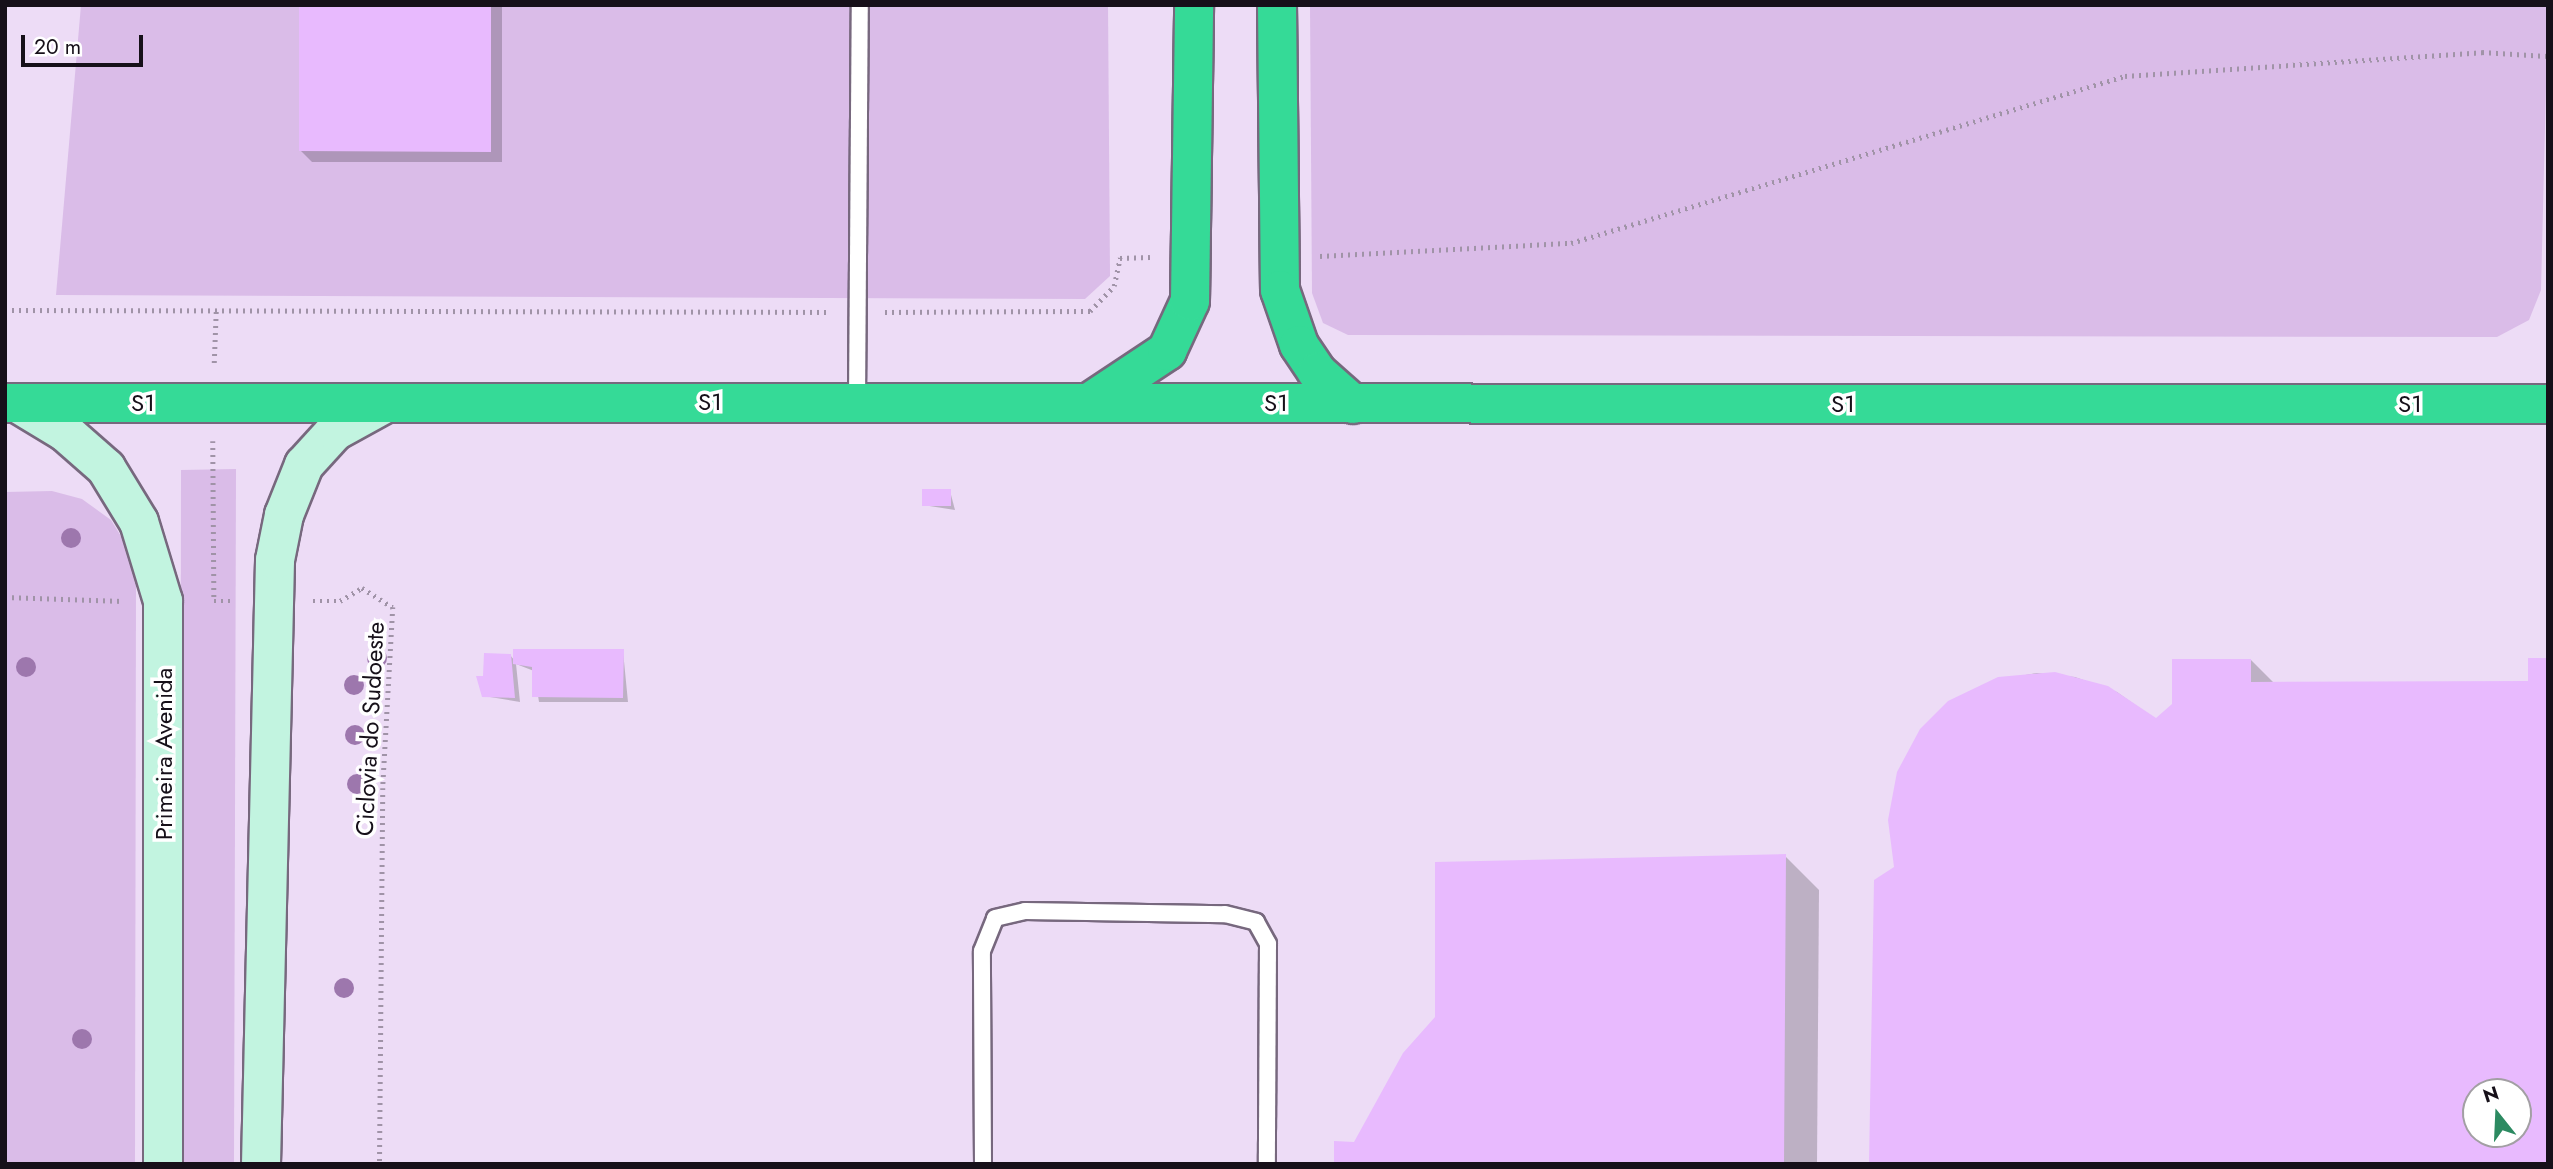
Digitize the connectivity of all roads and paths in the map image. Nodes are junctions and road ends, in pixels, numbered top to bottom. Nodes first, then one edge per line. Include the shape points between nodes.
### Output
1 (860, 5) edge
2 (1194, 5) edge
3 (1278, 5) edge
4 (216, 310) dead end
5 (1092, 401) junction
6 (213, 402) junction
7 (858, 402) junction
8 (11, 403) edge
9 (386, 403) junction
10 (1353, 404) junction
11 (2548, 404) edge
12 (5, 597) edge
13 (163, 601) junction
14 (272, 601) junction
15 (163, 1164) edge
16 (261, 1164) edge
17 (380, 1164) edge
18 (983, 1164) edge
19 (1267, 1164) edge

1 - 7 lane
2 - 5 highway via 1190,301 1167,351
3 - 10 highway via 1280,290 1299,345 1317,372
4 - 6 path, Ciclovia do Sudoeste
5 - 7 highway, S1
5 - 10 highway, S1
6 - 8 highway, S1
6 - 9 highway, S1
6 - 14 path, Ciclovia do Sudoeste via 214,601
7 - 9 highway, S1
8 - 13 main road, Primeira Avenida via 65,432 106,468 139,522
9 - 14 main road via 335,431 304,465 284,515
10 - 11 highway, S1
12 - 13 path
13 - 15 main road, Primeira Avenida
14 - 16 main road
14 - 17 path, Ciclovia do Sudoeste via 340,601 362,588 393,607 396,636 383,788
18 - 19 lane via 982,951 995,918 1025,911 1225,914 1256,922 1268,944

